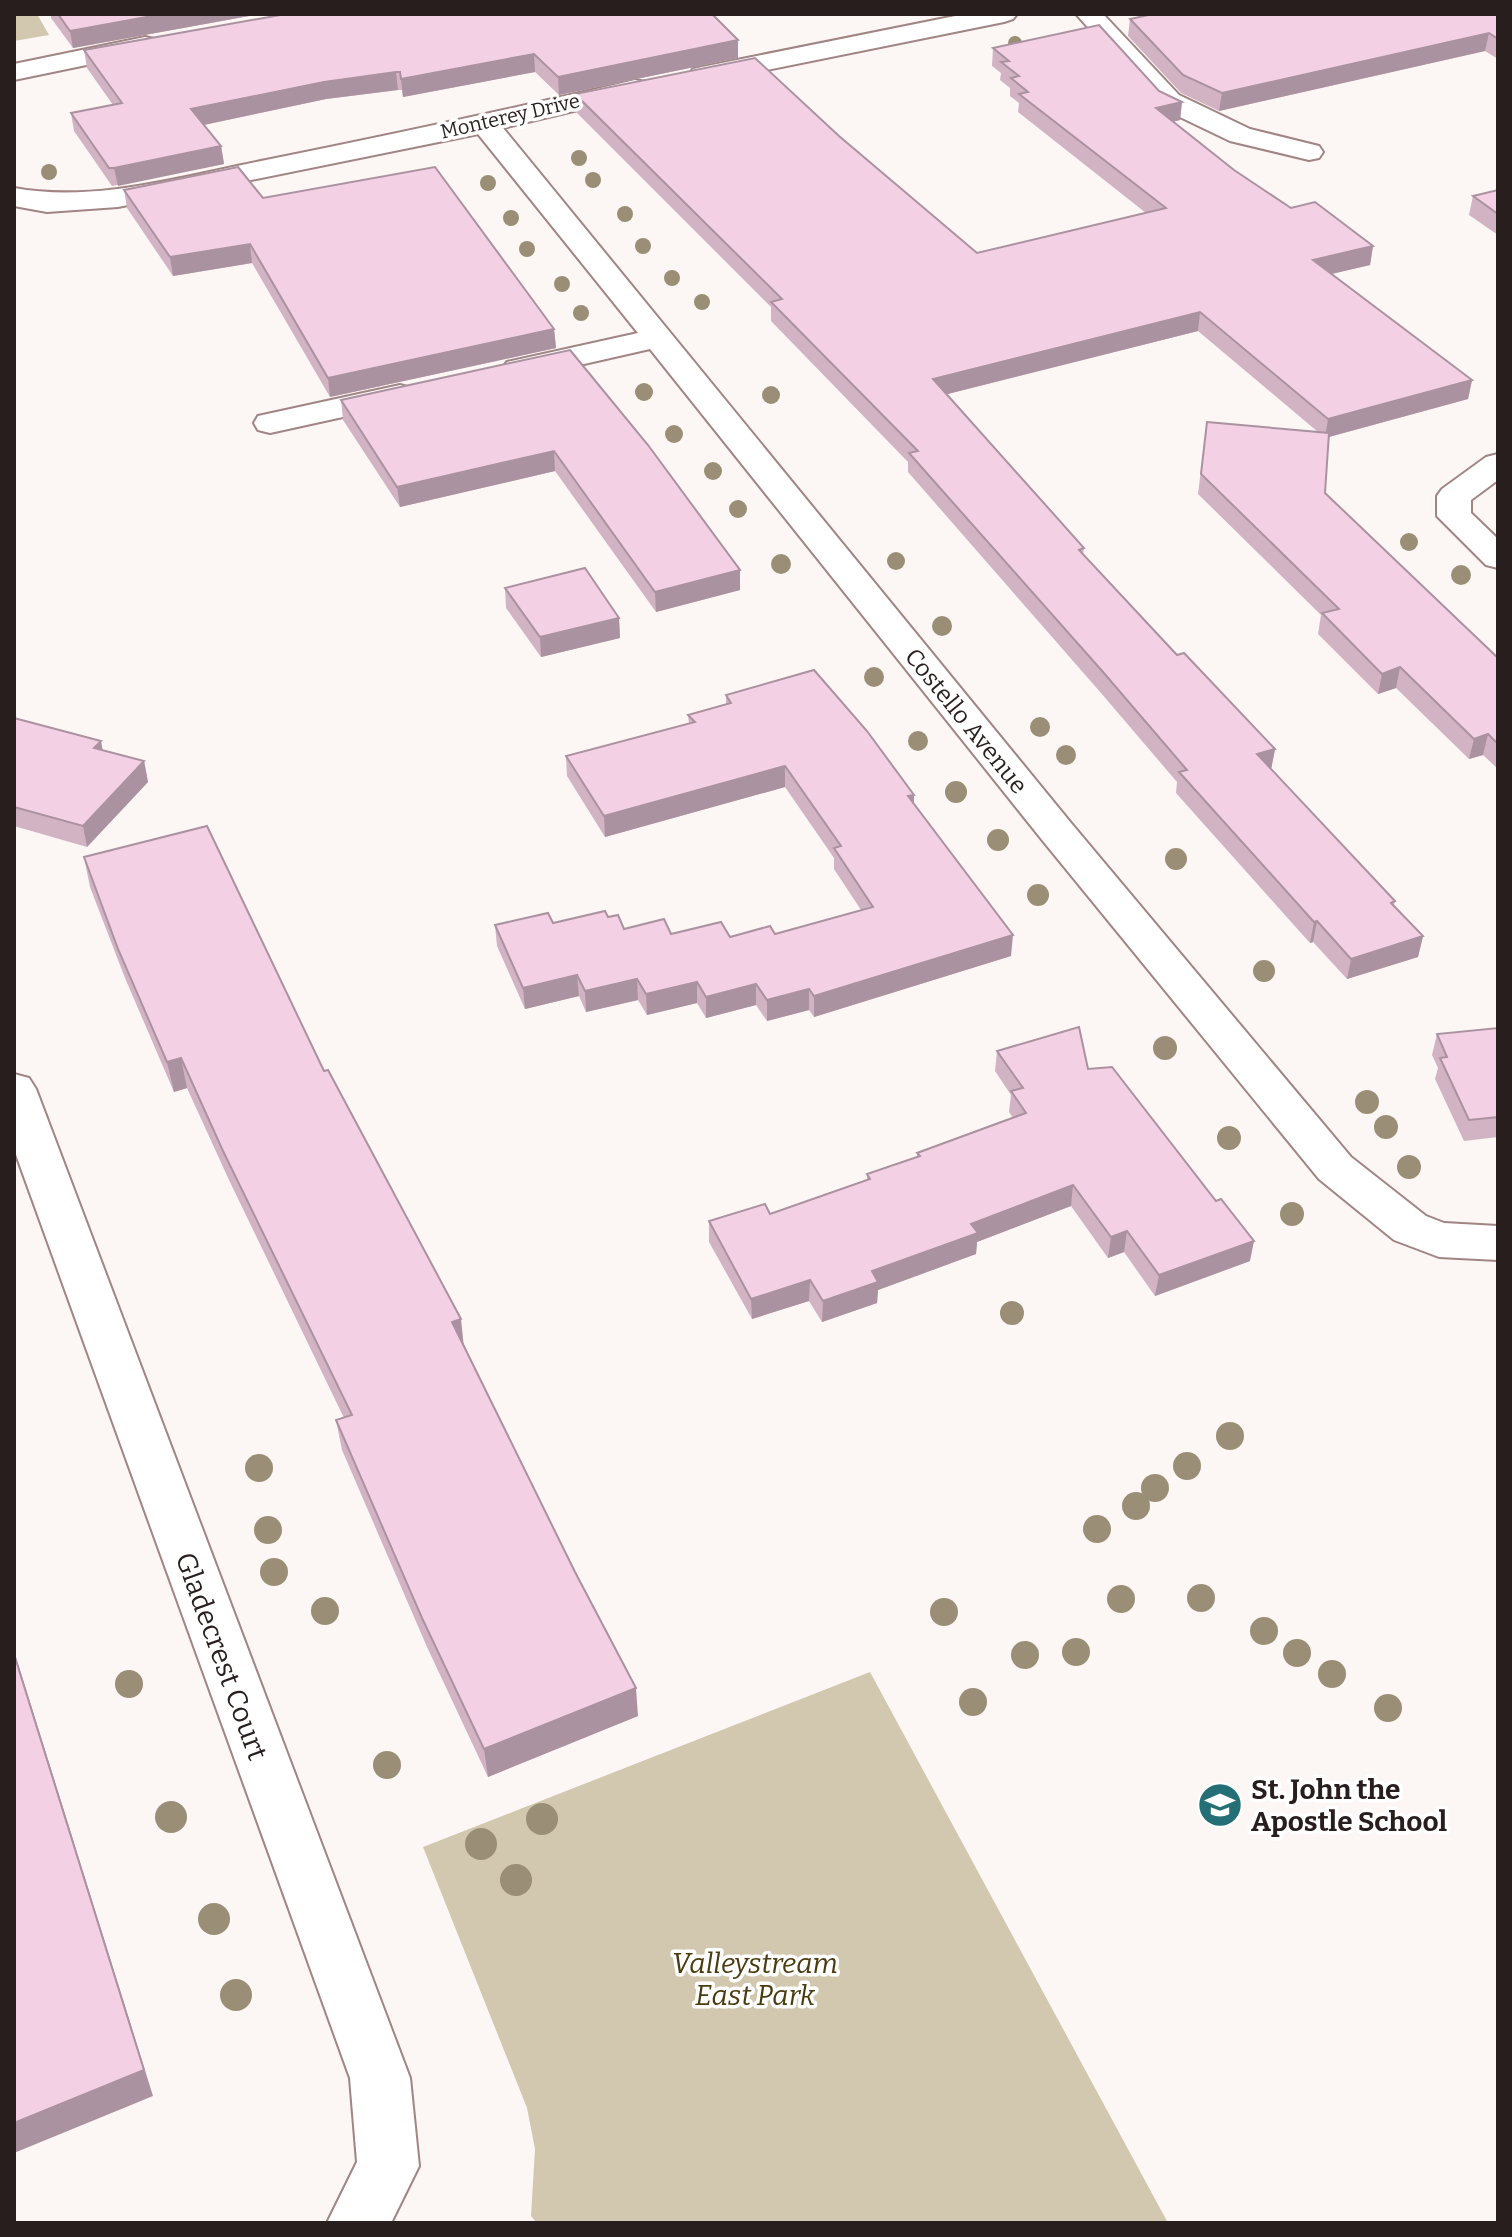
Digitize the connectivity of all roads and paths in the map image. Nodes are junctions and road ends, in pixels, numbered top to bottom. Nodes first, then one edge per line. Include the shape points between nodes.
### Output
1 (1004, 14) edge
2 (1089, 14) edge
3 (171, 40) edge
4 (14, 72) edge
5 (485, 124) junction
6 (1309, 152) dead end
7 (14, 197) edge
8 (659, 338) junction
9 (494, 374) edge
10 (434, 387) edge
11 (270, 423) dead end
12 (1498, 464) edge
13 (1498, 558) edge
14 (14, 1089) edge
15 (1498, 1243) edge
16 (358, 2223) edge

1 - 5 street, Monterey Drive via 583,99
2 - 6 street via 1169,101 1240,135
3 - 4 street
5 - 7 street, Monterey Drive via 118,198 47,203
5 - 8 street, Costello Avenue
8 - 9 street
8 - 15 street, Costello Avenue via 1335,1168 1410,1228 1439,1240
10 - 11 street
12 - 13 street via 1454,496 1454,516
14 - 16 street, Gladecrest Court via 380,2078 388,2166

